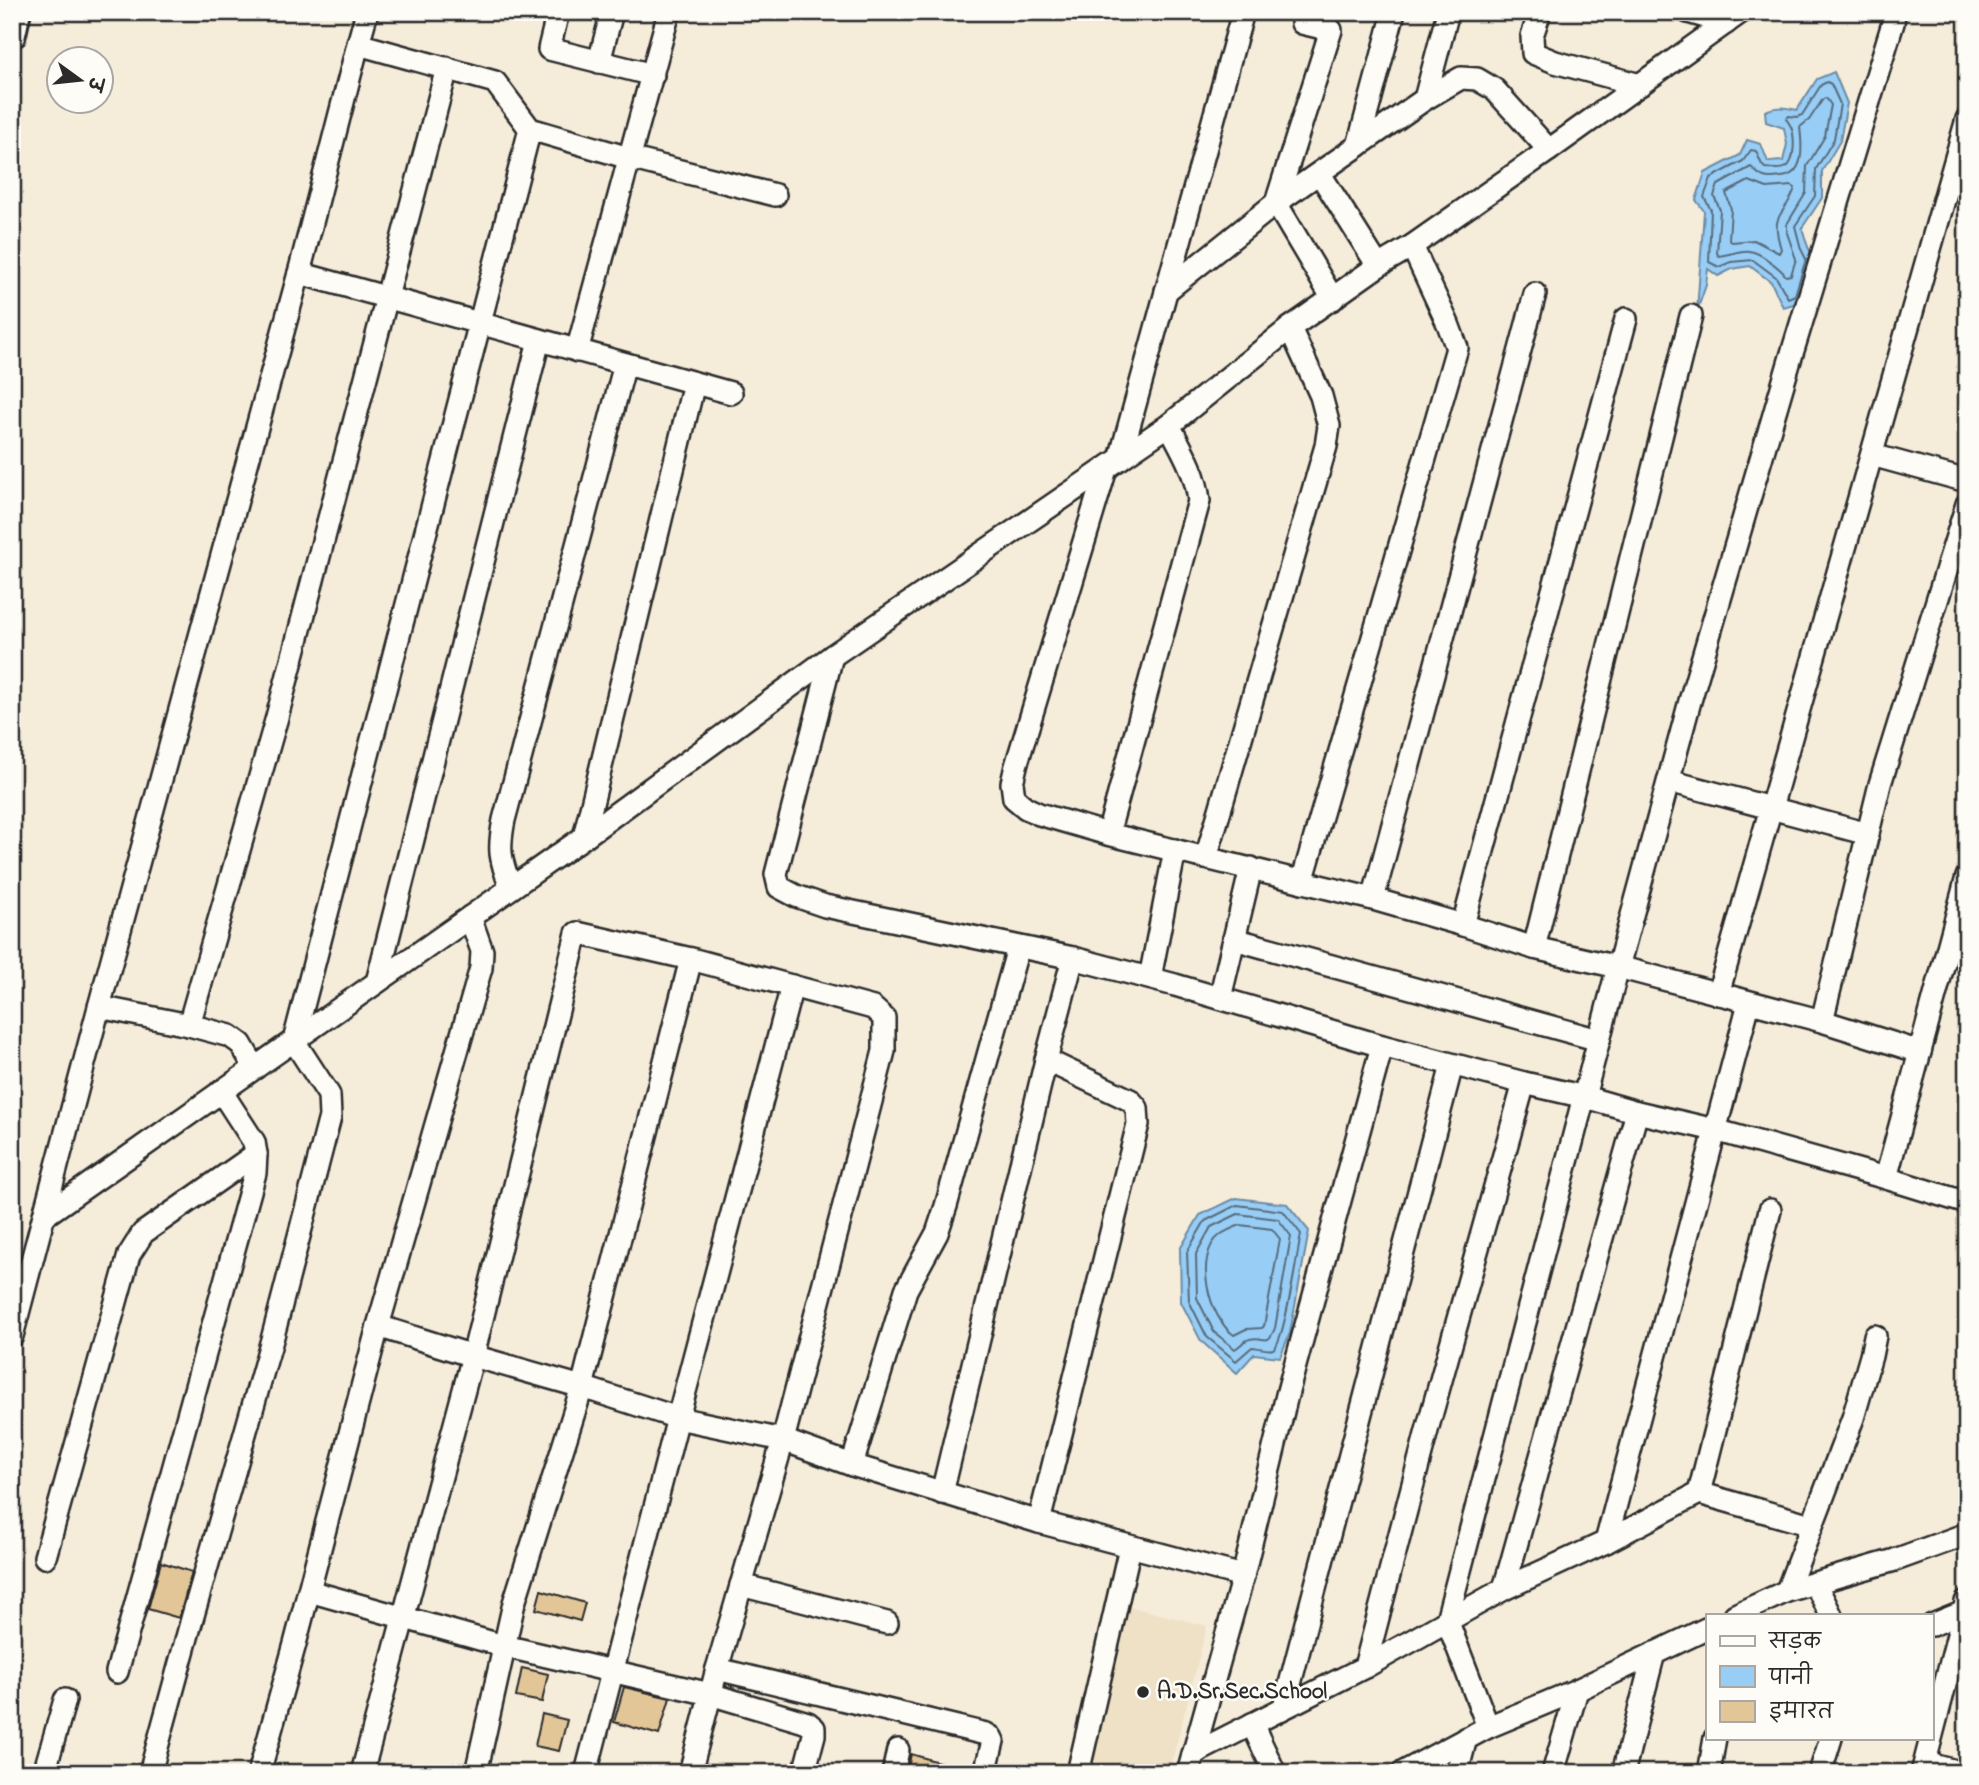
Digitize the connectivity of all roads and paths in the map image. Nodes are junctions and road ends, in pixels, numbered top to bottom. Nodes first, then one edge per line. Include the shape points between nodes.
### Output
1 (25, 12) edge
2 (367, 12) edge
3 (558, 12) edge
4 (612, 12) edge
5 (669, 12) edge
6 (1243, 12) edge
7 (1305, 12) edge
8 (1394, 12) edge
9 (1448, 12) edge
10 (1540, 12) edge
11 (1688, 12) edge
12 (1894, 12) edge
13 (1733, 18) edge
14 (12, 43) edge
15 (358, 44) junction
16 (599, 62) junction
17 (447, 68) junction
18 (653, 75) junction
19 (1640, 85) junction
20 (1425, 99) junction
21 (1967, 120) edge
22 (530, 129) junction
23 (1358, 146) junction
24 (1549, 150) junction
25 (629, 158) junction
26 (1320, 174) junction
27 (775, 195) dead end
28 (1276, 203) junction
29 (1412, 246) junction
30 (1378, 266) junction
31 (299, 273) junction
32 (1166, 291) junction
33 (1535, 294) dead end
34 (387, 298) junction
35 (1333, 299) junction
36 (1690, 316) dead end
37 (1626, 319) dead end
38 (478, 323) junction
39 (1290, 328) junction
40 (539, 340) junction
41 (577, 351) junction
42 (625, 364) junction
43 (694, 383) junction
44 (731, 393) dead end
45 (1169, 425) junction
46 (1872, 455) junction
47 (1113, 464) junction
48 (1967, 481) edge
49 (1967, 504) edge
50 (832, 656) junction
51 (1668, 781) junction
52 (1772, 808) junction
53 (1108, 834) junction
54 (1868, 834) junction
55 (584, 836) junction
56 (1175, 850) junction
57 (1206, 858) junction
58 (1251, 868) junction
59 (1967, 877) edge
60 (1302, 882) junction
61 (511, 888) junction
62 (1373, 900) junction
63 (470, 917) junction
64 (1462, 925) junction
65 (1234, 939) junction
66 (1018, 948) junction
67 (1534, 948) junction
68 (1073, 958) junction
69 (691, 959) junction
70 (1618, 967) junction
71 (1150, 978) junction
72 (377, 982) junction
73 (792, 986) junction
74 (1718, 994) junction
75 (1220, 998) junction
76 (1749, 1003) junction
77 (99, 1007) junction
78 (1822, 1021) junction
79 (190, 1025) junction
80 (1599, 1040) junction
81 (293, 1041) junction
82 (1382, 1046) junction
83 (1920, 1052) junction
84 (1046, 1060) junction
85 (1452, 1065) junction
86 (255, 1068) junction
87 (1524, 1083) junction
88 (221, 1091) junction
89 (1585, 1097) junction
90 (1637, 1112) junction
91 (1715, 1130) junction
92 (256, 1154) junction
93 (1886, 1178) junction
94 (1967, 1203) edge
95 (1770, 1210) dead end
96 (44, 1216) junction
97 (378, 1326) junction
98 (13, 1330) edge
99 (1875, 1336) dead end
100 (473, 1356) junction
101 (582, 1387) junction
102 (678, 1418) junction
103 (783, 1440) junction
104 (852, 1465) junction
105 (942, 1493) junction
106 (1699, 1493) junction
107 (1039, 1522) junction
108 (1811, 1525) junction
109 (1967, 1534) edge
110 (1606, 1542) junction
111 (1130, 1547) junction
112 (45, 1557) dead end
113 (1243, 1576) junction
114 (1815, 1583) junction
115 (741, 1585) junction
116 (1504, 1589) junction
117 (309, 1591) junction
118 (1787, 1591) junction
119 (1965, 1606) edge
120 (1737, 1614) edge
121 (1830, 1614) edge
122 (403, 1618) junction
123 (1447, 1620) junction
124 (887, 1623) dead end
125 (1934, 1624) edge
126 (1706, 1629) edge
127 (504, 1646) junction
128 (1654, 1653) junction
129 (1365, 1667) junction
130 (717, 1669) junction
131 (613, 1671) junction
132 (117, 1672) dead end
133 (1577, 1690) junction
134 (710, 1694) junction
135 (65, 1700) dead end
136 (1284, 1707) junction
137 (1252, 1724) junction
138 (1488, 1727) junction
139 (1934, 1728) edge
140 (1466, 1738) junction
141 (1715, 1740) edge
142 (1829, 1740) edge
143 (1931, 1740) edge
144 (898, 1750) dead end
145 (1191, 1763) edge
146 (1924, 1768) edge
147 (44, 1773) edge
148 (150, 1773) edge
149 (259, 1773) edge
150 (362, 1773) edge
151 (476, 1773) edge
152 (586, 1773) edge
153 (690, 1773) edge
154 (804, 1773) edge
155 (893, 1773) edge
156 (985, 1773) edge
157 (1078, 1773) edge
158 (1275, 1773) edge
159 (1402, 1773) edge
160 (1457, 1773) edge
161 (1553, 1773) edge
162 (1623, 1773) edge
163 (1709, 1773) edge
164 (1820, 1773) edge
165 (1962, 1773) edge

1 - 14 lane via 19,39
2 - 15 street
3 - 16 street via 549,50
4 - 16 street
5 - 18 street
6 - 32 street
7 - 28 street via 1302,23 1331,30
8 - 23 street
9 - 20 street
10 - 19 street via 1532,36 1533,53
11 - 13 street
12 - 51 street
13 - 19 street
15 - 17 street
15 - 31 street
16 - 18 street
17 - 22 street via 495,82
17 - 34 street
18 - 25 street
19 - 24 street
20 - 23 street
20 - 24 street via 1461,78 1477,79 1494,89
21 - 46 street
22 - 25 street
22 - 38 street
23 - 26 street
24 - 29 street
25 - 27 street
25 - 41 street
26 - 28 street
26 - 30 street
28 - 32 street
28 - 35 street
29 - 30 street
29 - 60 street via 1457,348
30 - 35 street
31 - 34 street
31 - 77 street
32 - 47 street
33 - 62 street
34 - 38 street
34 - 79 street
35 - 39 street
36 - 67 street
37 - 64 street
38 - 40 street
38 - 81 street
39 - 45 street
39 - 57 street via 1321,396 1329,426 1326,446
40 - 41 street
40 - 72 street
41 - 42 street
42 - 43 street
42 - 61 street via 499,841 500,860
43 - 44 street
43 - 55 street
45 - 47 street
45 - 53 street via 1191,466 1199,501
46 - 48 street
46 - 52 street
47 - 50 street
47 - 53 street via 1012,783 1014,798 1026,808
49 - 54 street
50 - 55 street
50 - 66 street via 776,874 779,887 825,906
51 - 52 street
51 - 70 street
52 - 54 street
52 - 74 street
53 - 56 street
54 - 78 street
55 - 61 street
56 - 57 street
56 - 71 street
57 - 58 street
58 - 60 street
58 - 65 street
59 - 83 street
60 - 62 street
61 - 63 street
62 - 64 street
63 - 72 street
63 - 97 street via 482,951 481,968
64 - 67 street
65 - 75 street
65 - 80 street
66 - 68 street
66 - 104 street via 946,1206 906,1290
67 - 70 street
68 - 71 street
68 - 84 street
69 - 73 street
69 - 100 street via 577,933
69 - 101 street
70 - 74 street
70 - 80 street
71 - 75 street
72 - 81 street
73 - 102 street
73 - 103 street via 873,1008 884,1018 885,1032 884,1051
74 - 76 street
75 - 82 street
76 - 78 street
76 - 91 street
77 - 79 street
77 - 96 street
78 - 83 street
79 - 86 street via 230,1036 241,1044
80 - 89 street
81 - 86 street
81 - 148 street via 330,1095 330,1117
82 - 85 street
82 - 113 street
83 - 93 street
84 - 105 street
84 - 107 street via 1130,1100 1137,1108 1138,1124
85 - 87 street
85 - 136 street
86 - 88 street
87 - 89 street
87 - 129 street
88 - 92 street via 254,1142
88 - 96 street
89 - 90 street
89 - 123 street
90 - 91 street
90 - 116 street
91 - 93 street
91 - 110 street
92 - 112 street via 143,1233 129,1255
92 - 132 street via 255,1173
93 - 94 street
95 - 106 street
96 - 98 street
97 - 100 street
97 - 117 street
99 - 108 street via 1853,1418
100 - 101 street
100 - 122 street
101 - 102 street
101 - 127 street
102 - 103 street
102 - 131 street
103 - 104 street
103 - 115 street
104 - 105 street
105 - 107 street
106 - 108 street
106 - 110 street
107 - 111 street
108 - 118 street
109 - 114 street
110 - 116 street
111 - 113 street
111 - 157 street
113 - 145 street
114 - 118 street
114 - 121 street
115 - 124 street
115 - 130 street
116 - 123 street
117 - 122 street
117 - 149 street
118 - 120 street
119 - 125 street
119 - 139 street
122 - 127 street
122 - 150 street
123 - 129 street
123 - 138 street
126 - 128 street
127 - 131 street
127 - 151 street
128 - 133 street
128 - 162 street
129 - 136 street
130 - 134 street
130 - 156 street via 986,1734 993,1741
131 - 134 street
131 - 152 street
133 - 138 street
133 - 161 street
134 - 153 street
134 - 154 street via 814,1728
135 - 147 street
136 - 137 street
137 - 145 street
137 - 158 street
138 - 140 street
140 - 159 street
140 - 160 street
141 - 163 street
142 - 164 street
143 - 146 street
144 - 155 street
146 - 165 street

